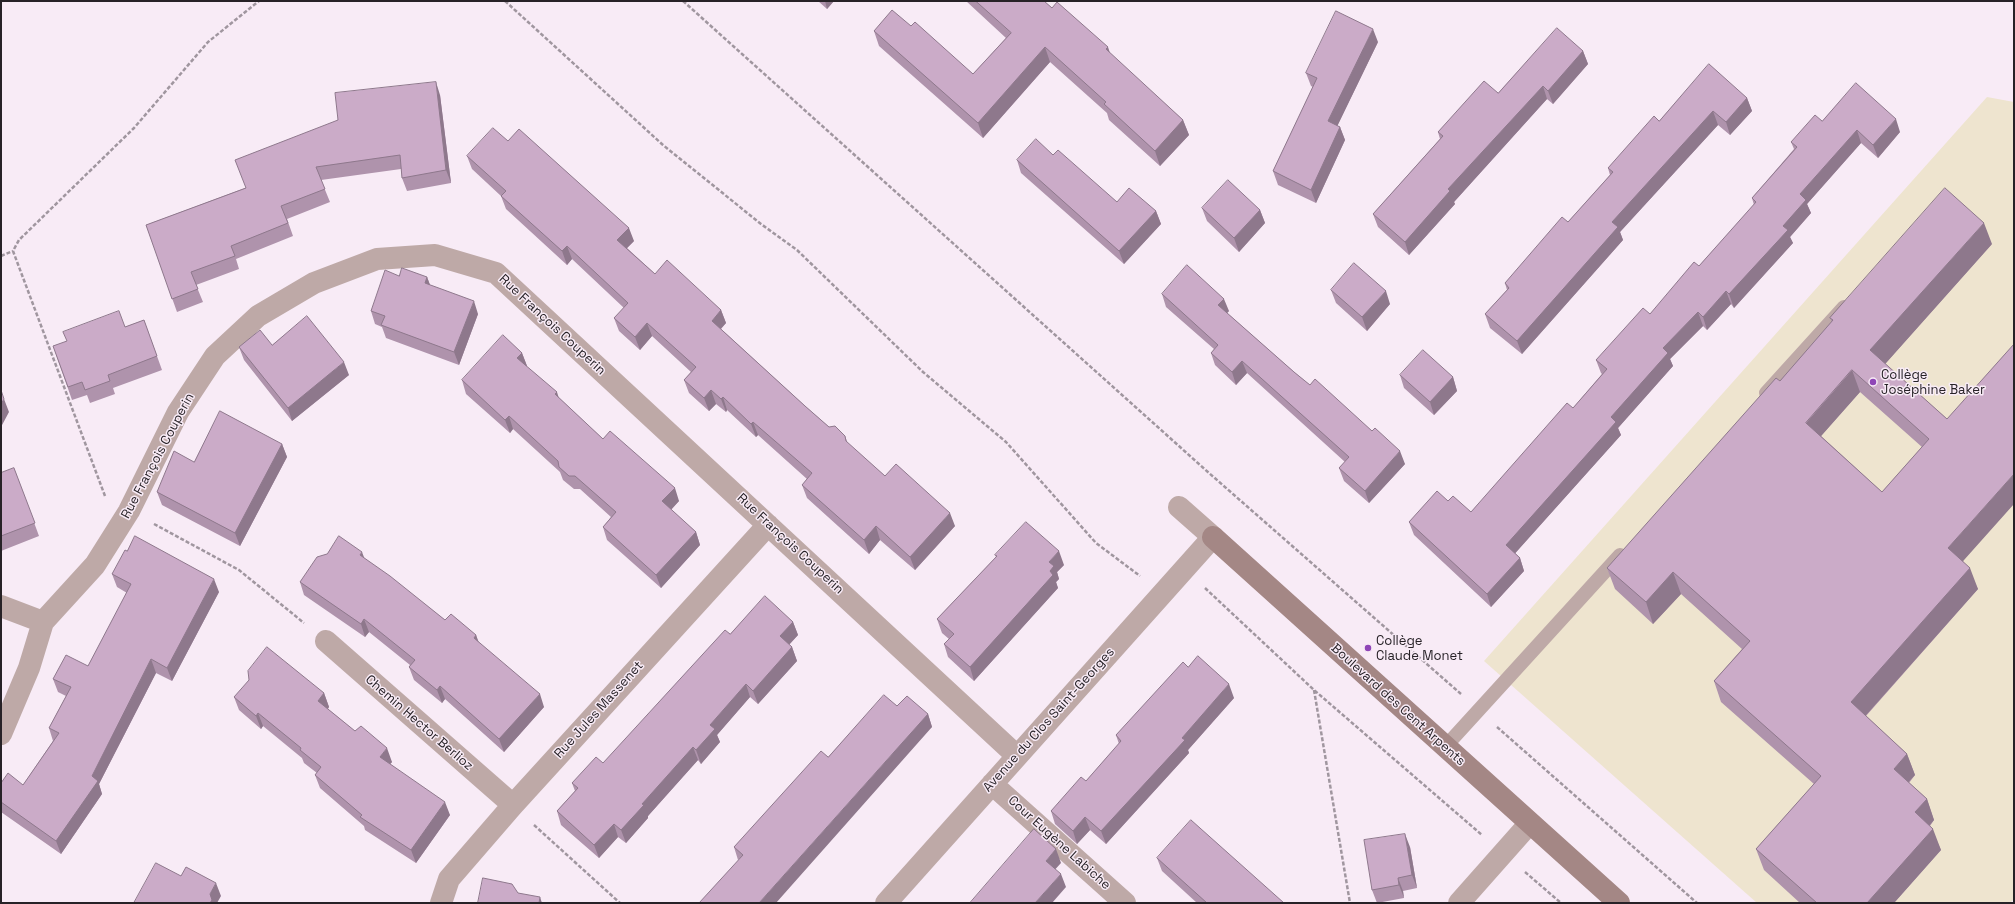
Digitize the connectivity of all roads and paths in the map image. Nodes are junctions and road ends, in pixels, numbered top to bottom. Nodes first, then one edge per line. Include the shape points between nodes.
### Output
1 (259, 1) edge
2 (505, 1) edge
3 (683, 1) edge
4 (13, 251) junction
5 (1, 256) edge
6 (23, 278) dead end
7 (1851, 300) edge
8 (1755, 405) edge
9 (1179, 507) dead end
10 (768, 525) junction
11 (1212, 537) junction
12 (1628, 546) edge
13 (1185, 568) junction
14 (1163, 593) junction
15 (1, 606) edge
16 (43, 622) junction
17 (326, 641) dead end
18 (1314, 690) junction
19 (1479, 710) junction
20 (1, 734) edge
21 (1445, 747) junction
22 (1017, 756) junction
23 (992, 784) junction
24 (513, 805) junction
25 (1529, 824) junction
26 (1503, 853) junction
27 (441, 903) edge
28 (620, 903) edge
29 (886, 903) edge
30 (1125, 903) edge
31 (1350, 903) edge
32 (1459, 903) edge
33 (1560, 903) edge
34 (1618, 903) edge
35 (1697, 903) edge

1 - 4 path via 208,42 134,128 19,240
2 - 14 path via 663,145 797,250 923,372 1006,442 1096,543
3 - 19 path
4 - 5 path
4 - 6 path
7 - 8 lane
9 - 11 street, Boulevard des Cent Arpents
10 - 16 street, Rue François Couperin via 496,273 435,255 377,259 314,283 270,308 215,356 178,412 122,523 94,565
10 - 22 street, Rue François Couperin
10 - 24 street, Rue Jules Massenet
11 - 13 street, Avenue du Clos Saint-Georges
11 - 21 street, Boulevard des Cent Arpents
12 - 19 lane
13 - 14 street, Avenue du Clos Saint-Georges
13 - 18 path
14 - 22 street, Avenue du Clos Saint-Georges
15 - 16 street
16 - 20 street, Rue François Couperin via 29,668
17 - 24 street, Chemin Hector Berlioz
18 - 26 path
18 - 31 path
19 - 21 lane
19 - 35 path
21 - 25 street, Boulevard des Cent Arpents
22 - 23 street, Avenue du Clos Saint-Georges
23 - 29 street, Avenue du Clos Saint-Georges
23 - 30 street, Cour Eugène Labiche
24 - 27 street, Rue Jules Massenet via 449,879
24 - 28 path
25 - 26 street
25 - 34 street, Boulevard des Cent Arpents
26 - 32 street
26 - 33 path

